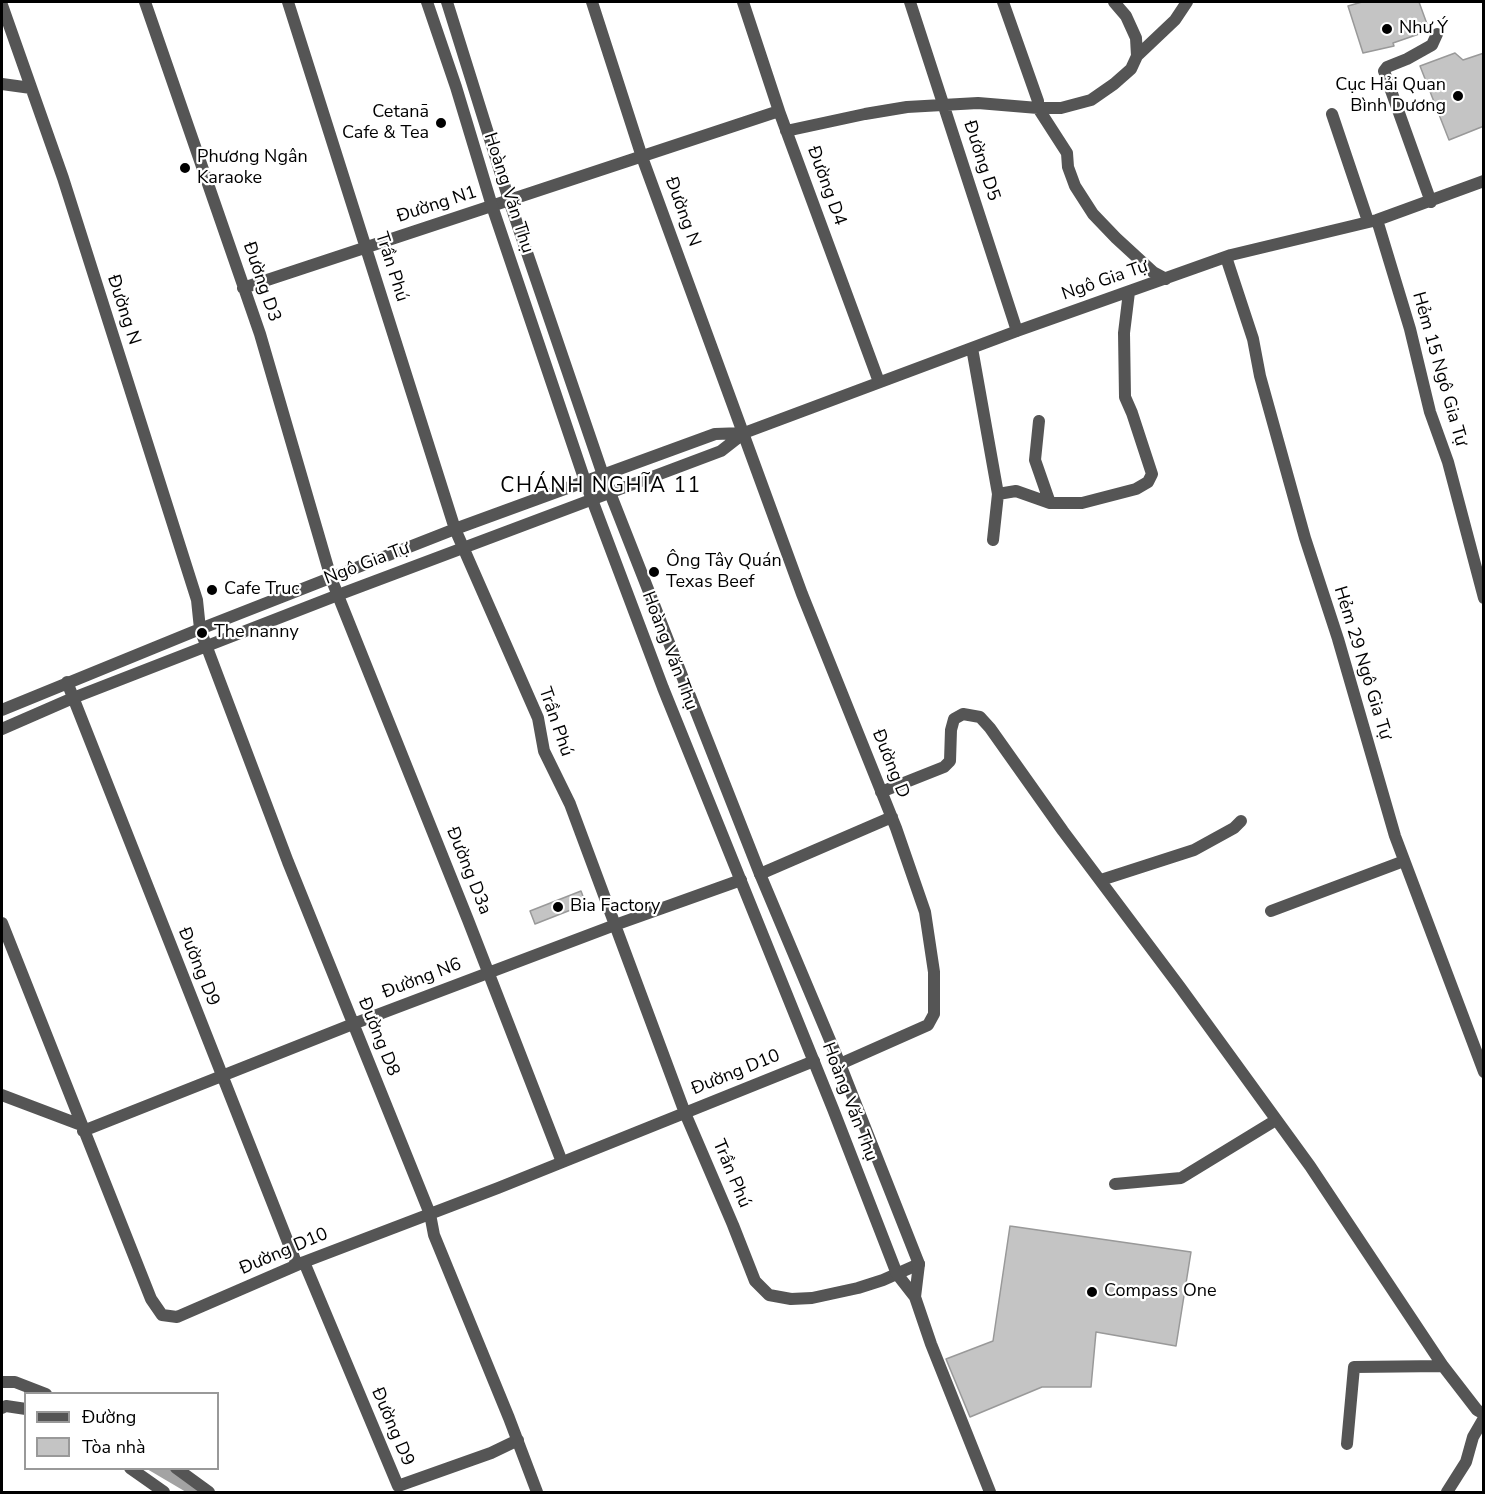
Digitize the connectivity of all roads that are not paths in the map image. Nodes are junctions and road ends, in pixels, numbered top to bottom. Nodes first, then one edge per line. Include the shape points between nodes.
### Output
1 (145, 2) edge
2 (288, 2) edge
3 (428, 2) edge
4 (447, 2) edge
5 (592, 2) edge
6 (743, 2) edge
7 (910, 2) edge
8 (1003, 2) edge
9 (1114, 2) edge
10 (1187, 2) edge
11 (2, 5) edge
12 (451, 15) junction
13 (434, 21) junction
14 (1437, 34) dead end
15 (1137, 56) junction
16 (2, 84) edge
17 (31, 88) junction
18 (478, 99) junction
19 (461, 105) junction
20 (945, 105) junction
21 (1038, 108) junction
22 (779, 111) junction
23 (1332, 114) dead end
24 (786, 131) junction
25 (642, 157) junction
26 (1484, 181) edge
27 (509, 200) junction
28 (1431, 202) junction
29 (492, 206) junction
30 (1372, 221) junction
31 (366, 247) junction
32 (1226, 257) junction
33 (1166, 279) junction
34 (243, 288) junction
35 (1128, 292) junction
36 (542, 297) junction
37 (525, 303) junction
38 (1017, 331) junction
39 (972, 348) junction
40 (567, 371) junction
41 (549, 378) junction
42 (879, 382) junction
43 (1039, 421) dead end
44 (744, 433) junction
45 (603, 475) junction
46 (585, 481) junction
47 (609, 493) junction
48 (998, 494) junction
49 (592, 499) junction
50 (1050, 503) junction
51 (455, 529) junction
52 (993, 540) dead end
53 (462, 547) junction
54 (331, 578) junction
55 (648, 593) junction
56 (338, 595) junction
57 (1484, 598) edge
58 (630, 600) junction
59 (200, 629) junction
60 (207, 645) junction
61 (682, 679) junction
62 (67, 682) junction
63 (663, 688) junction
64 (73, 698) junction
65 (2, 710) edge
66 (2, 729) edge
67 (716, 764) junction
68 (698, 774) junction
69 (881, 792) junction
70 (892, 817) junction
71 (1241, 821) dead end
72 (1404, 861) junction
73 (760, 874) junction
74 (741, 880) junction
75 (1101, 880) junction
76 (1271, 911) dead end
77 (2, 923) edge
78 (615, 925) junction
79 (488, 973) junction
80 (806, 986) junction
81 (787, 994) junction
82 (353, 1024) junction
83 (1470, 1035) junction
84 (1484, 1036) edge
85 (814, 1061) junction
86 (840, 1064) junction
87 (1484, 1072) edge
88 (222, 1077) junction
89 (2, 1095) edge
90 (854, 1101) junction
91 (833, 1109) junction
92 (685, 1113) junction
93 (1276, 1120) junction
94 (82, 1128) junction
95 (562, 1162) junction
96 (1115, 1184) dead end
97 (430, 1214) junction
98 (300, 1264) junction
99 (919, 1264) junction
100 (897, 1274) junction
101 (915, 1298) junction
102 (1443, 1365) junction
103 (2, 1382) edge
104 (41, 1392) edge
105 (2, 1407) edge
106 (24, 1409) edge
107 (1484, 1416) edge
108 (518, 1440) junction
109 (1347, 1444) dead end
110 (131, 1470) edge
111 (179, 1470) edge
112 (164, 1492) edge
113 (209, 1492) edge
114 (537, 1492) edge
115 (990, 1492) edge
116 (1447, 1492) edge

1 - 34 street, Đường D3
2 - 31 street, Trần Phú
3 - 13 street, Hoàng Văn Thụ
4 - 12 street, Hoàng Văn Thụ
5 - 25 street, Đường N
6 - 22 street, Đường D4
7 - 20 street, Đường D5
8 - 21 street
9 - 15 street via 1136,38
10 - 15 street via 1175,20
11 - 17 street, Đường N
12 - 13 street
12 - 18 street, Hoàng Văn Thụ
13 - 19 street, Hoàng Văn Thụ
14 - 28 street via 1432,45 1384,71
15 - 21 street via 1131,69 1091,100 1060,108
16 - 17 street
17 - 59 street, Đường N via 197,600
18 - 19 street
18 - 27 street, Hoàng Văn Thụ
19 - 29 street, Hoàng Văn Thụ
20 - 21 street via 978,103
20 - 24 street via 907,107
20 - 38 street, Đường D5
21 - 33 street via 1067,153 1075,186 1093,214
22 - 24 street, Đường D4
22 - 25 street, Đường N1
23 - 30 street, Hẻm 15 Ngô Gia Tự
24 - 42 street, Đường D4
25 - 27 street, Đường N1
25 - 44 street, Đường N
26 - 28 street, Ngô Gia Tự
27 - 29 street, Đường N1
27 - 36 street, Hoàng Văn Thụ
28 - 30 street, Ngô Gia Tự
29 - 31 street, Đường N1
29 - 37 street, Hoàng Văn Thụ
30 - 32 street, Ngô Gia Tự
30 - 57 street, Hẻm 15 Ngô Gia Tự via 1410,329
31 - 34 street, Đường N1
31 - 51 street, Trần Phú
32 - 33 street, Ngô Gia Tự
32 - 72 street, Hẻm 29 Ngô Gia Tự via 1253,339 1305,538
33 - 35 street, Ngô Gia Tự
34 - 54 street, Đường D3
35 - 38 street, Ngô Gia Tự
35 - 50 street via 1125,397 1152,474 1148,482 1136,489 1082,503
36 - 37 street
36 - 40 street, Hoàng Văn Thụ
37 - 41 street, Hoàng Văn Thụ
38 - 39 street, Ngô Gia Tự
39 - 42 street, Ngô Gia Tự
39 - 48 street
40 - 41 street
40 - 45 street, Hoàng Văn Thụ
41 - 46 street, Hoàng Văn Thụ
42 - 44 street, Ngô Gia Tự
43 - 50 street via 1035,460
44 - 45 street, Ngô Gia Tự via 715,434
44 - 47 street, Ngô Gia Tự via 721,451
44 - 69 street, Đường D via 802,594
45 - 46 street, Ngô Gia Tự
45 - 47 street, Hoàng Văn Thụ
46 - 49 street, Hoàng Văn Thụ
46 - 51 street, Ngô Gia Tự
47 - 49 street, Ngô Gia Tự
47 - 55 street, Hoàng Văn Thụ
48 - 50 street via 1016,491
48 - 52 street
49 - 53 street, Ngô Gia Tự
49 - 58 street, Hoàng Văn Thụ
51 - 53 street, Trần Phú
51 - 54 street, Ngô Gia Tự
53 - 56 street, Ngô Gia Tự
53 - 78 street, Trần Phú via 538,718 544,751 570,804
54 - 56 street, Đường D3
54 - 59 street, Ngô Gia Tự
55 - 58 street
55 - 61 street, Hoàng Văn Thụ
56 - 60 street, Ngô Gia Tự
56 - 79 street, Đường D3a
58 - 63 street, Hoàng Văn Thụ
59 - 60 street, Đường N
59 - 62 street, Ngô Gia Tự
60 - 64 street, Ngô Gia Tự
60 - 82 street, Đường D8
61 - 63 street
61 - 67 street, Hoàng Văn Thụ
62 - 64 street, Đường D9
62 - 65 street, Ngô Gia Tự
63 - 68 street, Hoàng Văn Thụ
64 - 66 street, Ngô Gia Tự
64 - 88 street, Đường D9
67 - 68 street
67 - 73 street, Hoàng Văn Thụ
68 - 74 street, Hoàng Văn Thụ
69 - 70 street, Đường D
69 - 75 street via 944,767 950,761 954,719 963,714 980,717
70 - 73 street, Đường N6
70 - 86 street, Đường D via 925,912 934,972 934,1014 928,1025
71 - 75 street via 1194,850
72 - 76 street
72 - 83 street, Hẻm 29 Ngô Gia Tự
73 - 74 street, Đường N6
73 - 80 street, Hoàng Văn Thụ
74 - 78 street, Đường N6
74 - 81 street, Hoàng Văn Thụ
75 - 93 street
77 - 94 street, Đường D10
78 - 79 street, Đường N6
78 - 92 street, Trần Phú
79 - 82 street, Đường N6
79 - 95 street, Đường D3a
80 - 81 street
80 - 86 street, Hoàng Văn Thụ
81 - 85 street, Hoàng Văn Thụ
82 - 88 street, Đường N6
82 - 97 street, Đường D8
83 - 84 street
83 - 87 street, Hẻm 29 Ngô Gia Tự
85 - 91 street, Hoàng Văn Thụ
85 - 92 street, Đường D10
86 - 90 street, Hoàng Văn Thụ
88 - 94 street, Đường N6
88 - 98 street, Đường D9
89 - 94 street
90 - 91 street
90 - 99 street, Hoàng Văn Thụ
91 - 100 street, Hoàng Văn Thụ
92 - 95 street, Đường D10
92 - 100 street, Trần Phú via 751,1273 764,1291 781,1298 812,1299
93 - 96 street via 1181,1178
93 - 102 street
94 - 98 street, Đường D10 via 151,1299 162,1315 177,1317
95 - 97 street, Đường D10
97 - 98 street, Đường D10
97 - 108 street, Đường D8 via 434,1235
98 - 108 street, Đường D9 via 398,1486
99 - 100 street, Trần Phú
99 - 101 street, Hoàng Văn Thụ
100 - 101 street, Hoàng Văn Thụ
101 - 115 street, Hoàng Văn Thụ
102 - 107 street
102 - 109 street via 1354,1367
103 - 104 street via 15,1382
105 - 106 street
107 - 116 street via 1466,1462
108 - 114 street, Đường D8
110 - 112 street
111 - 113 street

